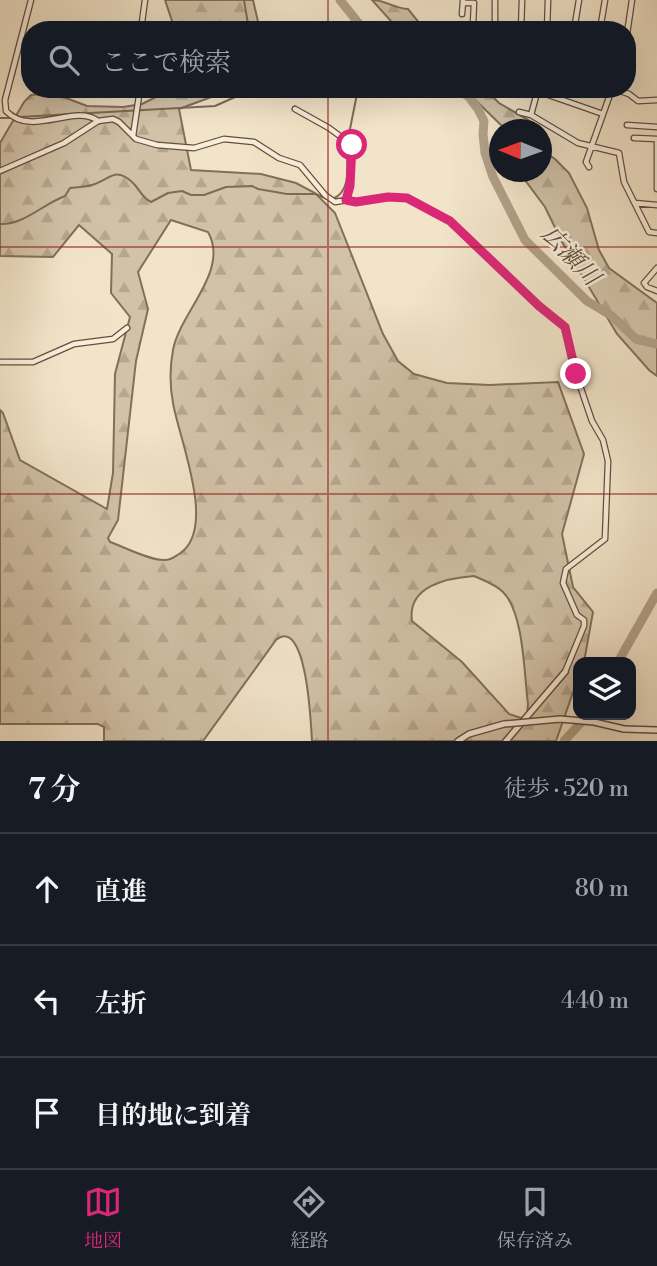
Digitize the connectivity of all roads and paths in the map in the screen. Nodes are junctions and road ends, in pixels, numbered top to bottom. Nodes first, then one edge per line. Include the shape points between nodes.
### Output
1 (31, 0) edge
2 (145, 0) edge
3 (495, 0) edge
4 (522, 0) edge
5 (548, 0) edge
6 (579, 0) edge
7 (605, 0) edge
8 (632, 0) edge
9 (464, 1) edge
10 (462, 14) dead end
11 (26, 21) edge
12 (142, 21) edge
13 (474, 21) edge
14 (495, 21) edge
15 (521, 21) edge
16 (547, 21) edge
17 (576, 21) edge
18 (602, 21) edge
19 (629, 21) edge
20 (21, 38) edge
21 (139, 98) edge
22 (536, 98) edge
23 (560, 98) edge
24 (609, 98) edge
25 (634, 98) edge
26 (657, 100) edge
27 (295, 110) dead end
28 (519, 112) dead end
29 (603, 114) junction
30 (531, 116) junction
31 (98, 121) junction
32 (626, 125) dead end
33 (657, 127) edge
34 (133, 137) junction
35 (634, 138) dead end
36 (657, 139) edge
37 (591, 147) junction
38 (589, 167) dead end
39 (0, 171) edge
40 (657, 189) edge
41 (346, 200) junction
42 (635, 203) junction
43 (657, 205) edge
44 (657, 233) edge
45 (657, 268) edge
46 (657, 290) edge
47 (127, 328) dead end
48 (0, 362) edge
49 (565, 672) joint
50 (657, 730) edge
51 (458, 741) edge
52 (506, 741) edge

1 - 11 street
2 - 12 street
3 - 14 street
4 - 15 street
5 - 16 street
6 - 17 street
7 - 18 street
8 - 19 street
9 - 10 street
9 - 13 street via 474,3
20 - 31 street via 6,111 29,122 70,117
21 - 34 street
22 - 30 street
23 - 29 street
24 - 29 street
25 - 26 street
27 - 41 street via 352,145
28 - 30 street
29 - 37 street
30 - 37 street
31 - 34 street via 117,120
31 - 39 street via 64,143
32 - 33 street
34 - 41 street via 188,148 231,139 254,142 300,165 332,200
35 - 36 street
36 - 40 street
37 - 38 street
37 - 42 street via 619,153 624,182
41 - 49 street via 407,198 450,221 565,327 584,398 608,461 605,539 566,569 563,583 577,615 584,620
42 - 43 street
42 - 44 street via 649,232
45 - 46 street via 644,283
47 - 48 street via 113,339 74,344 33,362
49 - 52 street
50 - 51 street, bridge via 560,719 504,724

